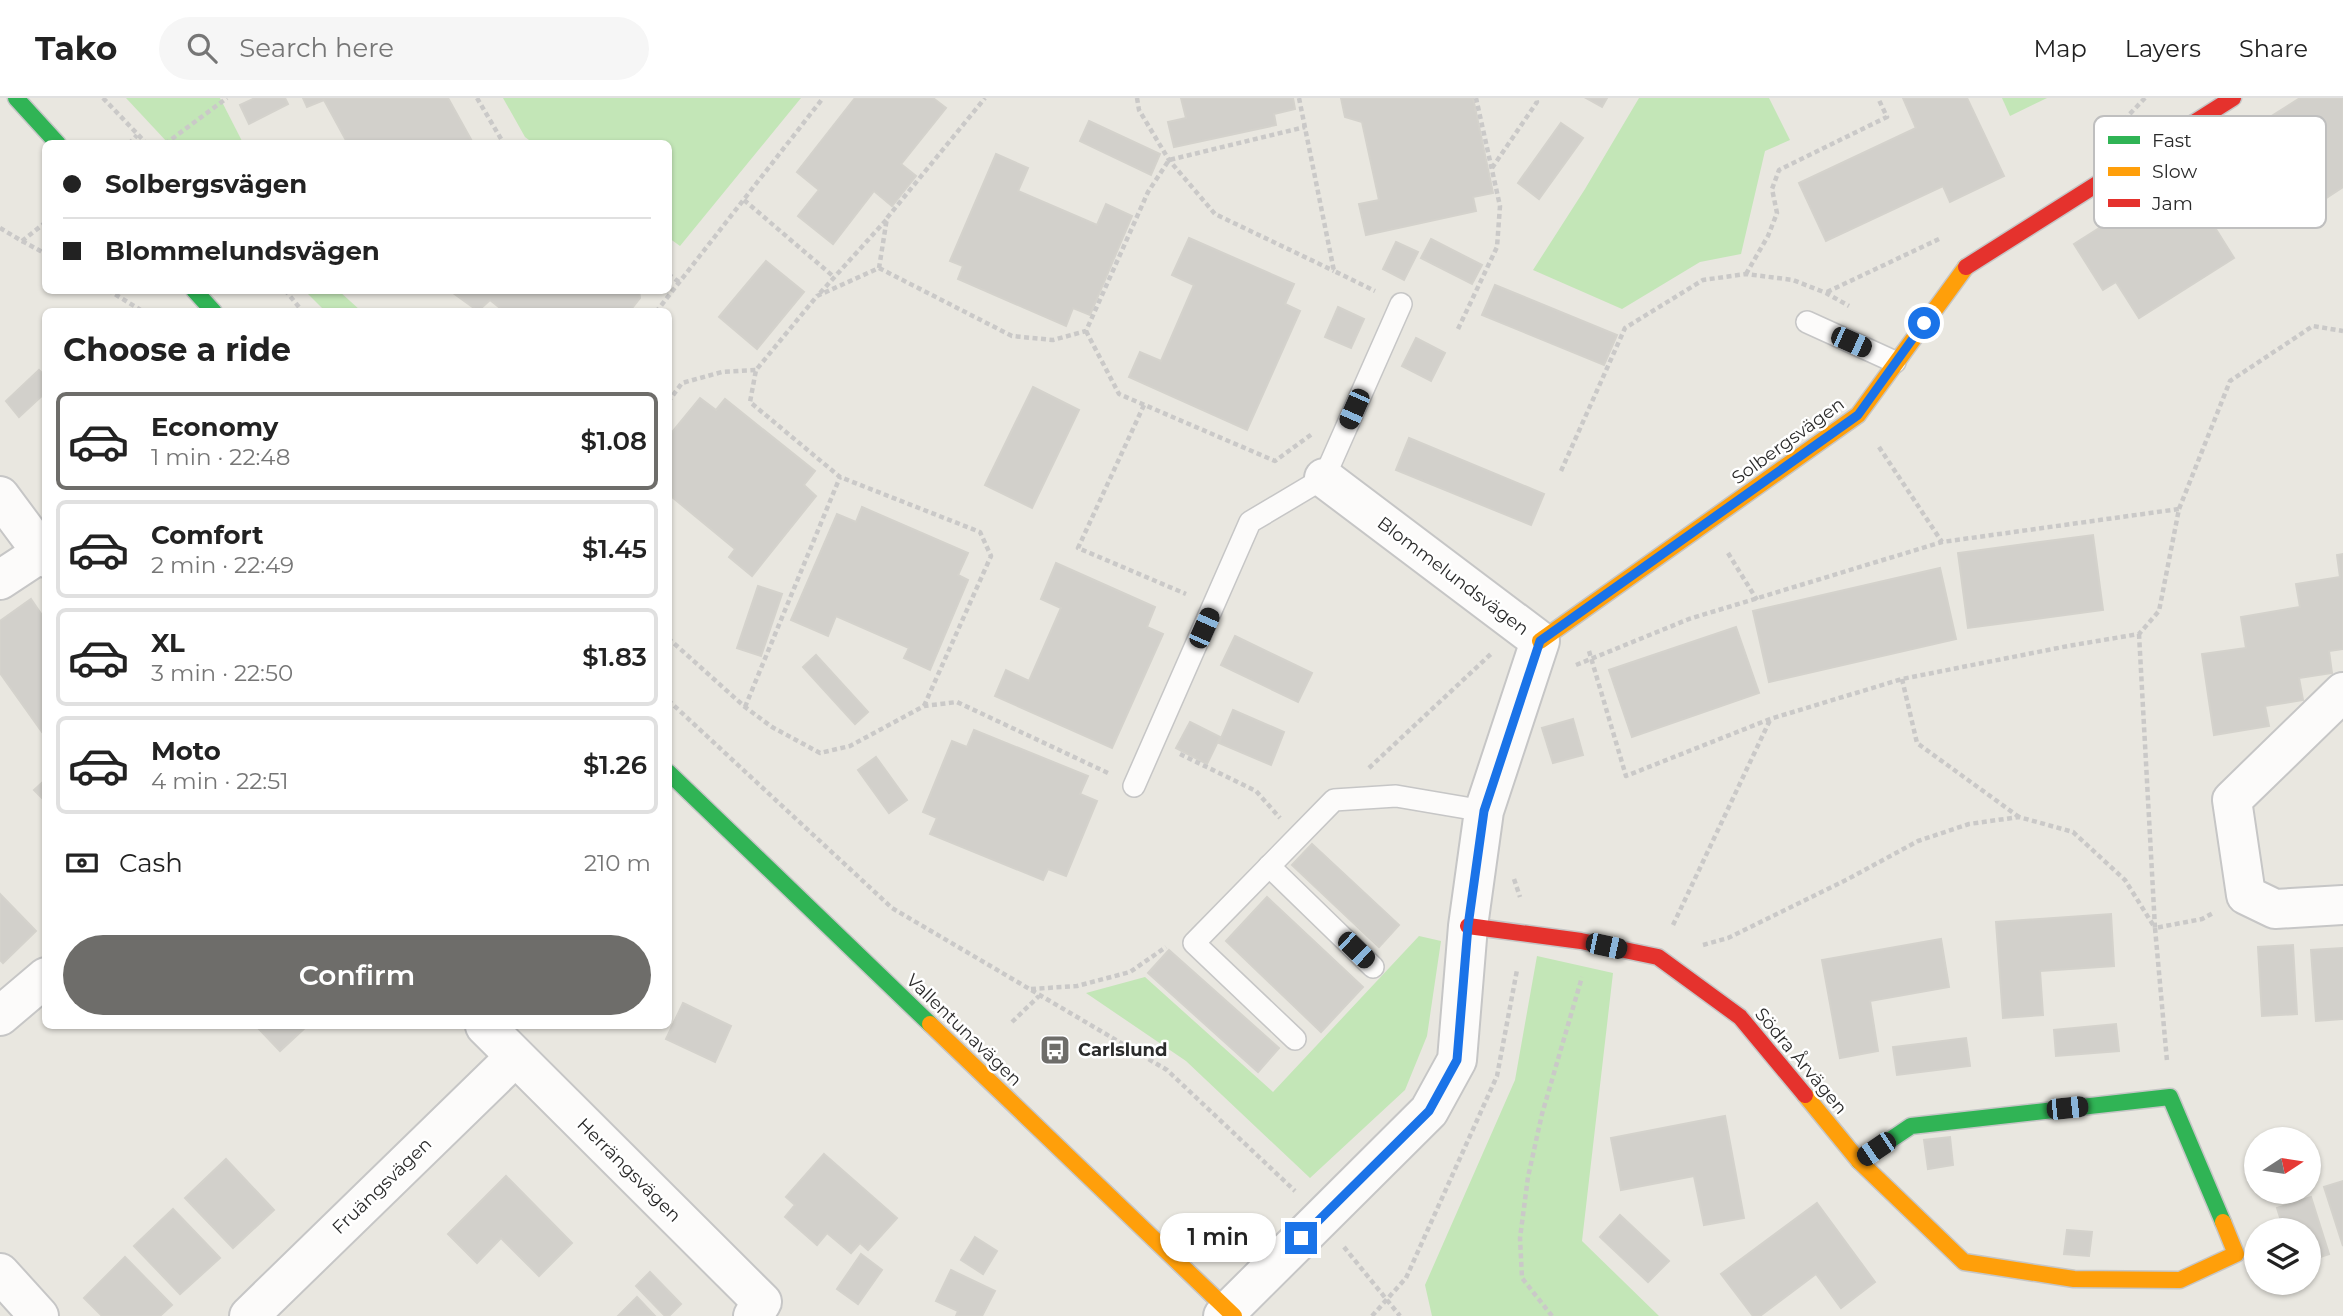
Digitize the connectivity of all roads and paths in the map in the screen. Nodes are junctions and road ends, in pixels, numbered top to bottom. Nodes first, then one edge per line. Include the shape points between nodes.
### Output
1 (16, 98) edge
2 (103, 98) edge
3 (227, 98) edge
4 (477, 98) edge
5 (823, 98) edge
6 (985, 98) edge
7 (1137, 98) edge
8 (1299, 98) edge
9 (1476, 98) edge
10 (1536, 98) edge
11 (1878, 98) edge
12 (2233, 98) edge
13 (0, 112) edge
14 (2205, 116) edge
15 (1305, 127) junction
16 (137, 135) junction
17 (54, 140) edge
18 (133, 140) edge
19 (143, 140) edge
20 (170, 140) edge
21 (502, 140) edge
22 (1169, 160) junction
23 (1492, 169) junction
24 (2094, 186) edge
25 (744, 200) junction
26 (887, 218) junction
27 (42, 225) edge
28 (0, 228) edge
29 (22, 241) junction
30 (42, 252) edge
31 (1966, 267) junction
32 (879, 268) junction
33 (1334, 271) junction
34 (1746, 274) junction
35 (672, 277) edge
36 (834, 277) junction
37 (679, 282) junction
38 (672, 291) edge
39 (1826, 293) junction
40 (115, 294) edge
41 (198, 294) edge
42 (288, 294) edge
43 (670, 294) edge
44 (817, 296) junction
45 (1401, 304) joint
46 (1850, 307) dead end
47 (137, 308) edge
48 (210, 308) edge
49 (300, 308) edge
50 (659, 308) edge
51 (1807, 322) dead end
52 (1458, 329) dead end
53 (1086, 331) junction
54 (2343, 331) edge
55 (1895, 362) junction
56 (756, 370) junction
57 (672, 389) edge
58 (676, 392) junction
59 (672, 397) edge
60 (1144, 405) junction
61 (1858, 415) junction
62 (1331, 461) junction
63 (1561, 471) dead end
64 (840, 477) junction
65 (0, 496) edge
66 (2179, 509) junction
67 (1709, 522) junction
68 (1942, 542) junction
69 (42, 555) edge
70 (42, 557) edge
71 (0, 580) edge
72 (1757, 600) junction
73 (1214, 605) junction
74 (1572, 620) junction
75 (1530, 634) junction
76 (2139, 634) junction
77 (672, 642) edge
78 (1592, 657) junction
79 (1902, 679) junction
80 (2343, 692) edge
81 (672, 704) edge
82 (924, 706) junction
83 (745, 707) junction
84 (1770, 719) junction
85 (1154, 741) junction
86 (672, 776) edge
87 (1134, 786) joint
88 (1256, 791) dead end
89 (1334, 800) junction
90 (1484, 811) junction
91 (2020, 817) junction
92 (1269, 866) junction
93 (2246, 895) junction
94 (2343, 905) edge
95 (1468, 926) junction
96 (2155, 928) junction
97 (1581, 941) junction
98 (1194, 943) junction
99 (1658, 957) junction
100 (1373, 967) dead end
101 (42, 980) edge
102 (1030, 989) junction
103 (1039, 996) junction
104 (0, 1016) edge
105 (1012, 1022) dead end
106 (488, 1029) edge
107 (1295, 1039) dead end
108 (515, 1057) junction
109 (2170, 1097) junction
110 (1859, 1161) junction
111 (1304, 1199) dead end
112 (1344, 1247) dead end
113 (0, 1273) edge
114 (1387, 1300) junction
115 (1228, 1314) edge
116 (39, 1316) edge
117 (249, 1316) edge
118 (753, 1316) edge
119 (1372, 1316) edge
120 (1400, 1316) edge
121 (1552, 1316) edge

1 - 13 street
1 - 17 street
2 - 16 path
3 - 20 path
4 - 21 path
5 - 25 path
6 - 26 path
7 - 22 path via 1139,110
8 - 15 path
9 - 23 path
10 - 23 path
11 - 34 path via 1886,117 1779,170 1772,189 1777,213
12 - 14 street, Solbergsvägen
15 - 22 path
15 - 33 path
16 - 18 path
16 - 19 path
22 - 33 path via 1215,214
22 - 53 path via 1148,192
23 - 52 path via 1500,206 1497,247
24 - 31 street, Solbergsvägen
25 - 36 path
25 - 37 path
26 - 32 path
26 - 36 path
27 - 29 path
28 - 29 path
29 - 30 path
31 - 39 path via 1938,239
31 - 55 street, Solbergsvägen
32 - 44 path
32 - 53 path via 1012,336 1052,340
33 - 45 path
34 - 39 path via 1793,280
34 - 63 path via 1703,280 1625,328
35 - 37 path
36 - 44 path
37 - 38 path
39 - 46 path
40 - 47 path
41 - 48 street
42 - 49 path
43 - 50 path
44 - 56 path
45 - 62 lane
51 - 55 lane
53 - 60 path via 1119,394
54 - 66 path via 2314,326 2231,381
55 - 61 street, Solbergsvägen
56 - 58 path via 722,372 682,383
56 - 64 path via 750,402
57 - 58 path
58 - 59 path
60 - 62 path via 1275,461 1311,434
60 - 73 path via 1078,548
61 - 67 street, Solbergsvägen
61 - 68 path
62 - 73 lane via 1250,522
62 - 75 street, Blommelundsvägen
64 - 82 path via 980,532 991,556
64 - 83 path
65 - 69 street
66 - 68 path
66 - 76 path via 2159,611
67 - 72 path
67 - 74 street, Solbergsvägen
68 - 72 path
70 - 71 street
72 - 78 path via 1689,619
73 - 85 lane
74 - 75 street, Solbergsvägen
74 - 78 path
75 - 89 path
75 - 90 street, Blommelundsvägen
76 - 79 path
76 - 96 path
77 - 83 path
78 - 84 path via 1626,776
79 - 84 path
79 - 91 path via 1917,743
80 - 93 street via 2232,800
81 - 102 path via 892,908
82 - 83 path via 850,746 820,753
82 - 87 path via 957,702
84 - 99 path
85 - 87 lane
85 - 88 path
86 - 115 street, Vallentunavägen
89 - 90 lane via 1396,796
89 - 92 lane
90 - 95 street, Blommelundsvägen
91 - 96 path via 2073,832 2125,880
91 - 99 path via 1969,824 1918,841 1728,938
92 - 98 lane
92 - 100 lane
93 - 94 street via 2275,909
93 - 96 path via 2202,919
95 - 97 street, Södra Årvägen
95 - 115 street, Blommelundsvägen via 1457,1060 1429,1111
96 - 109 path
97 - 99 street, Södra Årvägen
97 - 121 path via 1582,982 1542,1114 1520,1238 1522,1278
98 - 102 path via 1174,943 1130,972 1077,986
98 - 107 lane
99 - 110 street, Södra Årvägen via 1740,1017
101 - 104 street
102 - 103 path
103 - 105 path
103 - 111 path via 1167,1070
106 - 108 street, Herrängsvägen
108 - 117 street, Fruängsvägen
108 - 118 street, Herrängsvägen via 762,1302
109 - 110 street via 1911,1125
109 - 110 street, Södra Årvägen via 2236,1254 2180,1280 2074,1279 1964,1262
112 - 114 path
113 - 116 street
114 - 119 path
114 - 120 path

